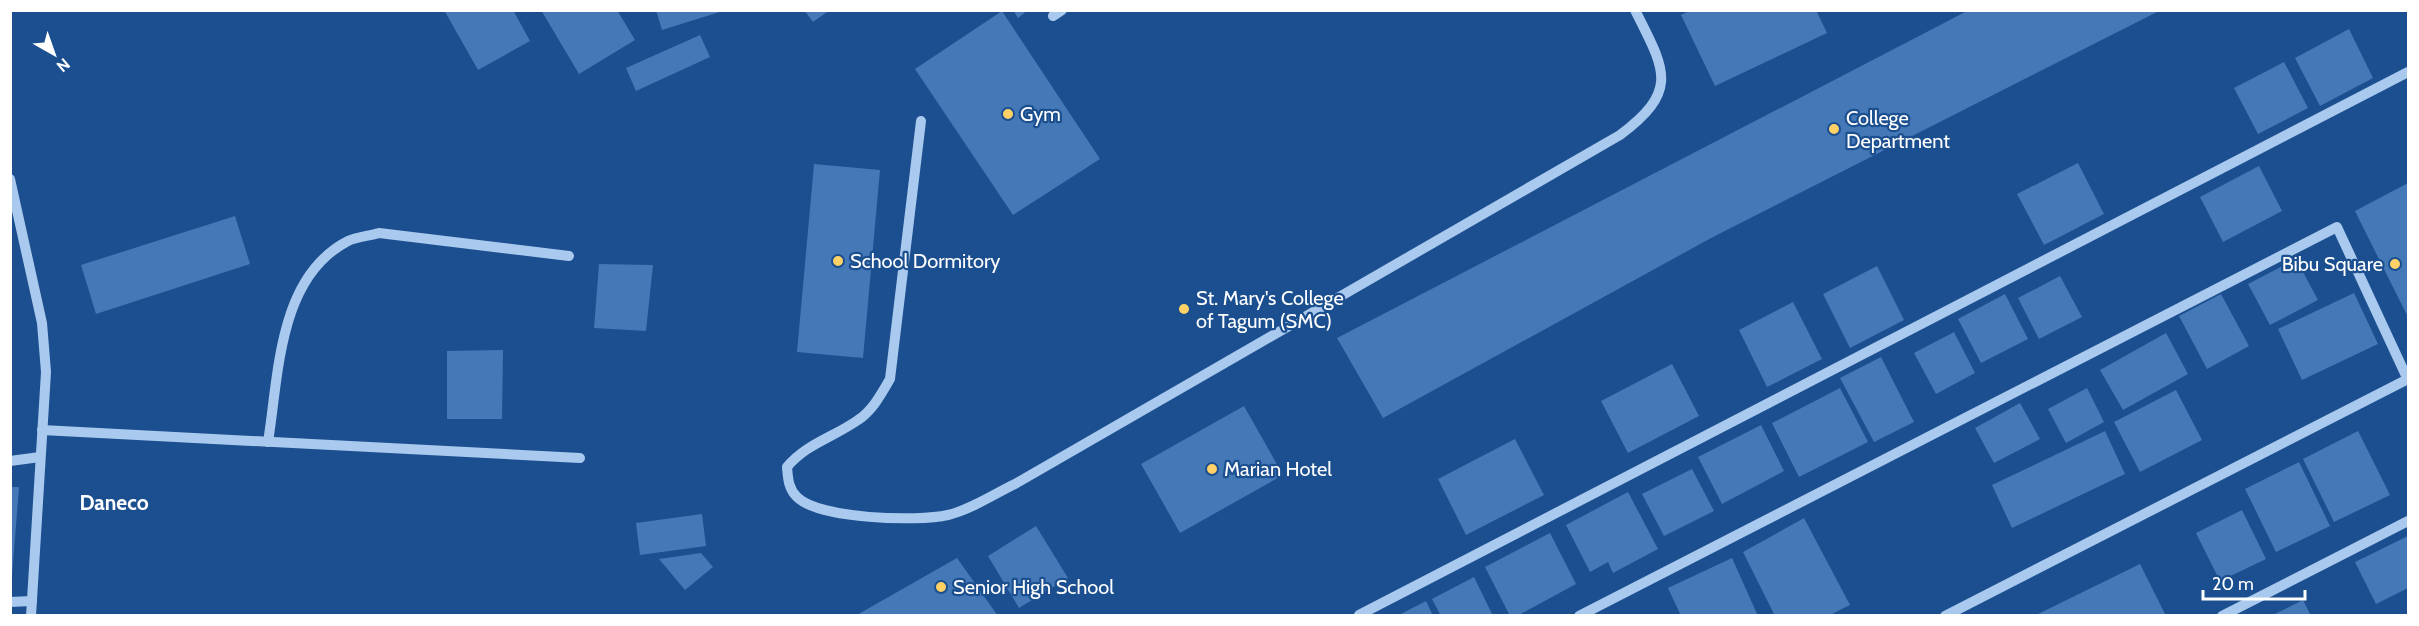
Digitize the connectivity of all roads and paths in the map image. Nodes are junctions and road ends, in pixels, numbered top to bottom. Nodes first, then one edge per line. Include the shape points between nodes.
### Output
1 (1635, 10) edge
2 (2409, 72) edge
3 (921, 121) dead end
4 (10, 179) edge
5 (569, 256) dead end
6 (2408, 380) edge
7 (42, 430) junction
8 (268, 442) junction
9 (40, 457) junction
10 (580, 458) dead end
11 (10, 461) edge
12 (2409, 522) edge
13 (32, 601) junction
14 (10, 602) edge
15 (31, 615) edge
16 (1359, 615) edge
17 (1580, 615) edge
18 (1945, 615) edge
19 (2222, 615) edge

1 - 3 street via 1662,71 1659,96 1645,117 1620,135 1015,484 950,515 906,520 824,511 797,498 788,484 787,467 798,454 859,419 876,403 890,379
2 - 16 street
4 - 7 street via 42,323 46,372
5 - 8 street via 379,233 349,240 321,260 300,286 288,318
6 - 17 street via 2337,227
6 - 18 street
7 - 8 street
7 - 9 street
8 - 10 street
9 - 11 street
9 - 13 street
12 - 19 street
13 - 14 street
13 - 15 street

